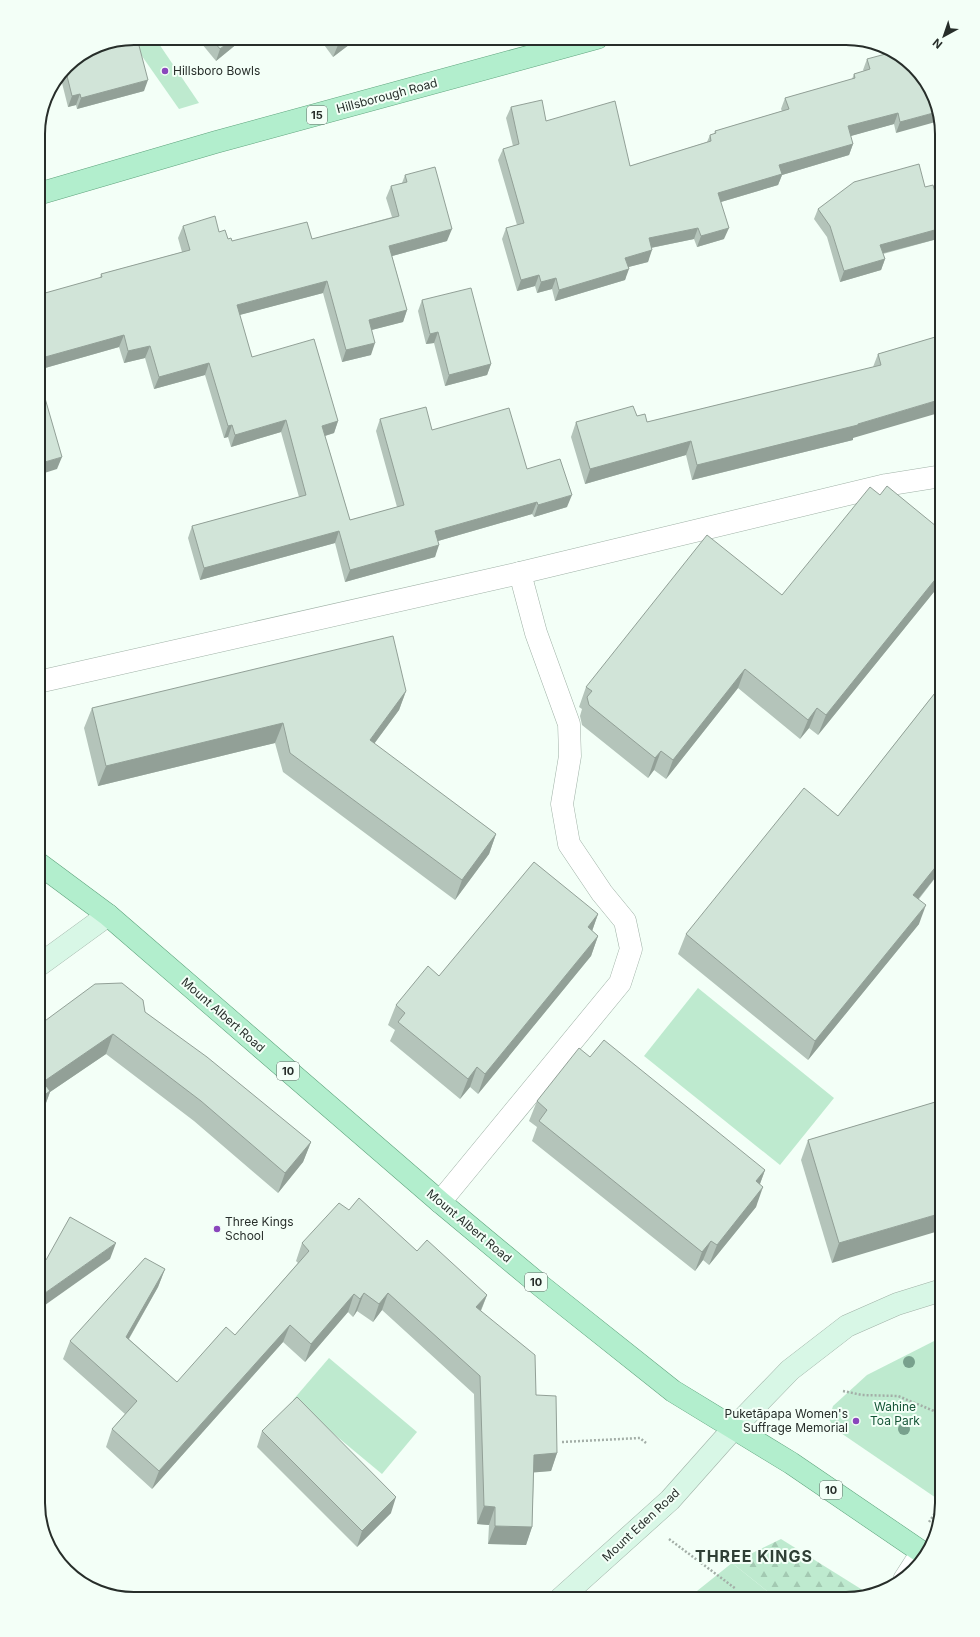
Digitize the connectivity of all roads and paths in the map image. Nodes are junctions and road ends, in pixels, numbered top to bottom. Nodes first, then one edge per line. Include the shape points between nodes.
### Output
1 (571, 45) edge
2 (45, 192) edge
3 (935, 477) edge
4 (520, 573) junction
5 (45, 680) edge
6 (45, 868) edge
7 (108, 915) junction
8 (45, 961) edge
9 (440, 1202) junction
10 (935, 1292) edge
11 (843, 1391) dead end
12 (934, 1411) edge
13 (733, 1429) junction
14 (562, 1442) dead end
15 (646, 1443) dead end
16 (646, 1521) junction
17 (921, 1551) edge
18 (736, 1589) dead end
19 (568, 1592) edge

1 - 2 main road, Hillsborough Road / 15 via 216,142
3 - 4 street via 886,485
4 - 5 street
4 - 9 street via 536,633 569,724 570,756 562,804 569,844 602,893 625,921 631,949 620,983
6 - 7 main road, Mount Albert Road / 10
7 - 8 main road
7 - 9 main road, Mount Albert Road / 10
9 - 13 main road, Mount Albert Road / 10 via 673,1391
10 - 13 main road, Mount Eden Road via 896,1304 847,1326 790,1370
11 - 12 path via 862,1395 898,1396
13 - 16 main road, Mount Eden Road via 670,1500
13 - 17 main road, Mount Albert Road / 10 via 790,1463
14 - 15 path via 640,1438
16 - 18 path
16 - 19 main road, Mount Eden Road

